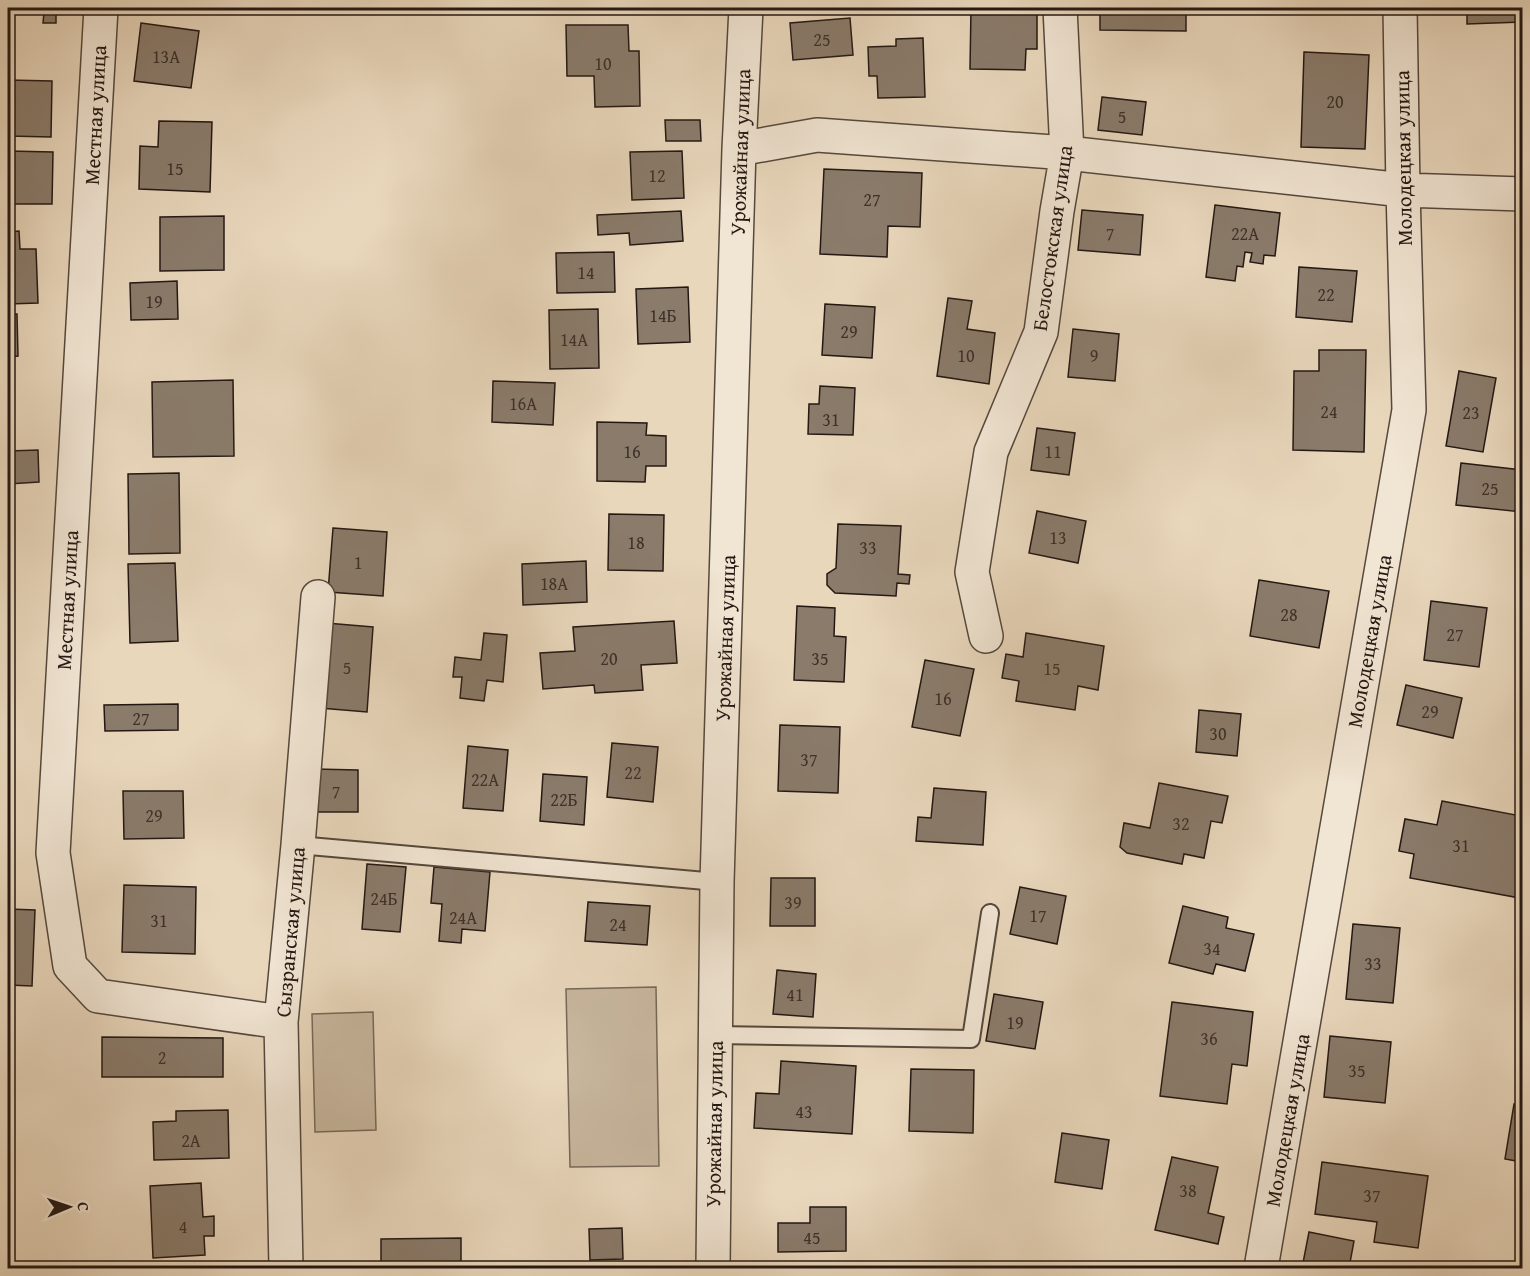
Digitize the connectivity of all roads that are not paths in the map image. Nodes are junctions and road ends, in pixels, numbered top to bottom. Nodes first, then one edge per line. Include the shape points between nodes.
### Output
1 (101, 8) edge
2 (746, 8) edge
3 (1060, 8) edge
4 (1400, 8) edge
5 (740, 149) junction
6 (1067, 153) junction
7 (1403, 190) junction
8 (1522, 194) edge
9 (318, 597) dead end
10 (986, 636) dead end
11 (298, 845) junction
12 (717, 882) junction
13 (990, 913) dead end
14 (281, 1022) junction
15 (715, 1035) junction
16 (286, 1269) edge
17 (713, 1269) edge
18 (1261, 1269) edge

1 - 14 street, Местная улица via 53,853 70,966 98,996
2 - 5 street, Урожайная улица
3 - 6 street, Белостокская улица
4 - 7 street, Молодецкая улица
5 - 6 street via 817,135
5 - 12 street, Урожайная улица
6 - 7 street
6 - 10 street, Белостокская улица via 1041,332 991,452 972,572
7 - 8 street
7 - 18 street, Молодецкая улица via 1409,410
9 - 11 street, Сызранская улица
11 - 12 lane
11 - 14 street, Сызранская улица
12 - 15 street, Урожайная улица
13 - 15 lane via 971,1039
14 - 16 street, Сызранская улица
15 - 17 street, Урожайная улица

